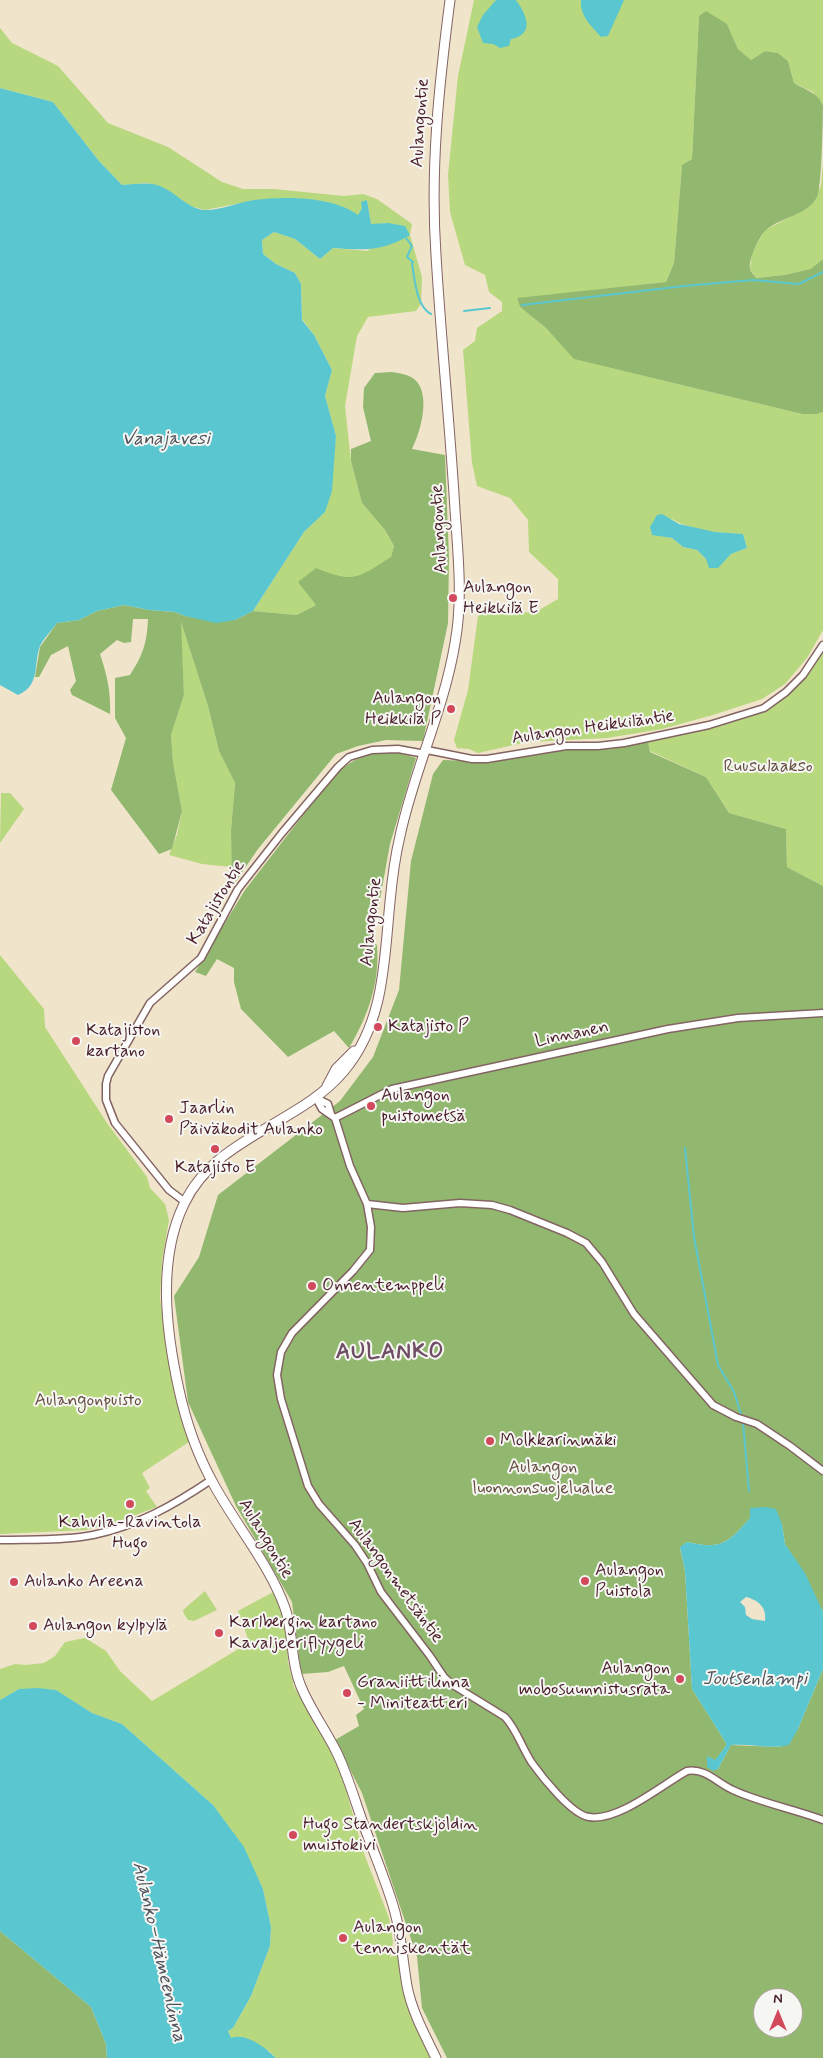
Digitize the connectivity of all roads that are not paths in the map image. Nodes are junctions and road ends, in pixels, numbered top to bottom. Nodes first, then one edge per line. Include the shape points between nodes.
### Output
1 (450, 0) edge
2 (823, 645) edge
3 (426, 752) junction
4 (823, 1013) edge
5 (316, 1098) junction
6 (333, 1116) junction
7 (184, 1202) junction
8 (367, 1204) junction
9 (823, 1471) edge
10 (211, 1480) junction
11 (0, 1540) edge
12 (823, 1820) edge
13 (436, 2058) edge

1 - 3 street, Aulangontie via 439,86 433,193 459,577 458,615 449,674
2 - 3 street, Aulangon Heikkiläntie via 802,676 779,698 764,708 710,725 624,743 557,747 487,759
3 - 5 street, Aulangontie via 394,866 382,983 373,1017 361,1044 336,1069 326,1089
3 - 7 street, Katajistontie via 372,750 349,757 338,767 238,889 201,958 150,1003 108,1076 106,1100 115,1123 169,1190
4 - 6 street, Linnanen via 738,1018 668,1029 392,1089
5 - 6 street via 328,1104
5 - 7 street, Aulangontie via 231,1149 210,1168
6 - 8 street, Aulangonmetsäntie
7 - 10 street, Aulangontie via 170,1247 168,1324 178,1390 193,1440
8 - 9 street via 403,1208 492,1205 586,1243 602,1262 634,1314 713,1405 757,1424
8 - 12 street, Aulangonmetsäntie via 370,1250 292,1333 281,1352 277,1375 281,1399 308,1486 319,1504 355,1545 380,1592 444,1678 505,1717 536,1769 580,1815 590,1818 614,1812 639,1802 687,1771 695,1770 741,1794
10 - 11 street via 157,1513 117,1529 91,1535
10 - 13 street, Aulangontie via 283,1602 291,1628 293,1664 338,1757 390,1894 399,1924 408,1990 416,2017

